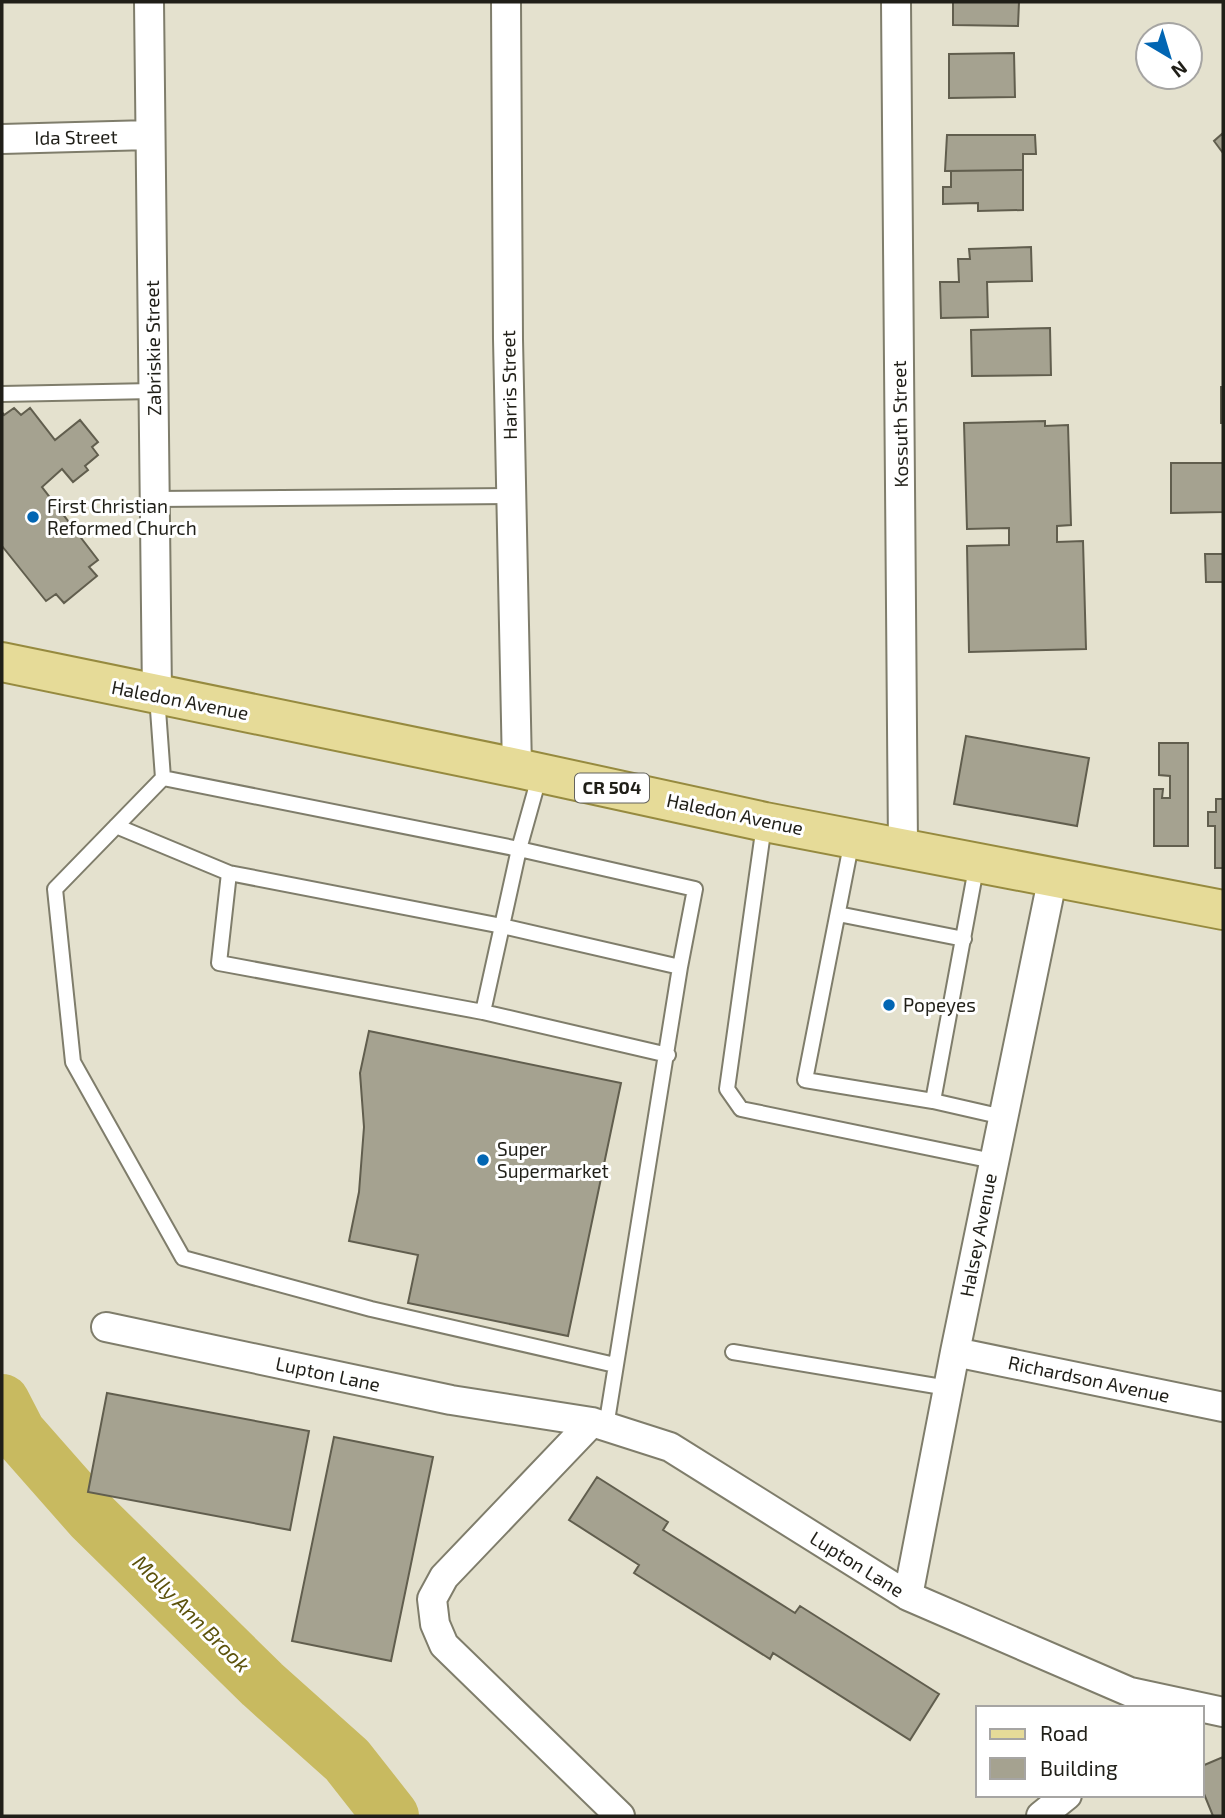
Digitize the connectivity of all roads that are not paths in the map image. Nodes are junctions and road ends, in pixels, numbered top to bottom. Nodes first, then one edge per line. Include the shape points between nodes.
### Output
1 (149, 2) edge
2 (506, 2) edge
3 (896, 2) edge
4 (150, 135) junction
5 (2, 139) edge
6 (153, 391) junction
7 (2, 394) edge
8 (511, 496) junction
9 (155, 499) junction
10 (2, 662) edge
11 (157, 695) junction
12 (529, 770) junction
13 (163, 778) junction
14 (765, 822) junction
15 (116, 826) junction
16 (852, 837) junction
17 (903, 847) junction
18 (519, 849) junction
19 (977, 861) junction
20 (229, 873) junction
21 (1053, 876) junction
22 (1223, 910) edge
23 (838, 914) junction
24 (502, 926) junction
25 (964, 939) junction
26 (680, 967) junction
27 (483, 1012) junction
28 (668, 1055) junction
29 (933, 1101) junction
30 (1003, 1117) junction
31 (993, 1161) junction
32 (106, 1327) dead end
33 (733, 1352) dead end
34 (955, 1352) junction
35 (615, 1365) junction
36 (948, 1388) junction
37 (1223, 1407) edge
38 (599, 1424) junction
39 (908, 1596) junction
40 (1128, 1700) edge
41 (1176, 1706) edge
42 (1204, 1710) edge
43 (1223, 1712) edge
44 (1065, 1797) edge
45 (620, 1816) edge
46 (1041, 1816) edge

1 - 4 street, Zabriskie Street
2 - 8 street, Harris Street
3 - 17 street, Kossuth Street
4 - 5 street, Ida Street
4 - 6 street, Zabriskie Street
6 - 7 lane
6 - 9 street, Zabriskie Street
8 - 9 lane
8 - 12 street, Harris Street
9 - 11 street, Zabriskie Street
10 - 11 main road, Haledon Avenue / CR 504
11 - 12 main road, Haledon Avenue / CR 504
11 - 13 lane
12 - 14 main road, Haledon Avenue / CR 504
12 - 18 lane
13 - 15 lane
13 - 18 lane
14 - 16 main road, Haledon Avenue / CR 504
14 - 31 lane via 727,1089 741,1108
15 - 20 lane
15 - 35 lane via 55,889 73,1062 183,1258 371,1309
16 - 17 main road, Haledon Avenue / CR 504
16 - 23 lane
17 - 19 main road, Haledon Avenue / CR 504
18 - 24 lane
18 - 26 lane via 695,889
19 - 21 main road, Haledon Avenue / CR 504
19 - 25 lane
20 - 24 lane
20 - 27 lane via 219,963
21 - 22 main road, Haledon Avenue / CR 504
21 - 30 street, Halsey Avenue
23 - 25 lane
23 - 29 lane via 806,1080
24 - 26 lane
24 - 27 lane
25 - 29 lane
26 - 28 lane
27 - 28 lane
28 - 35 lane
29 - 30 lane
30 - 31 street, Halsey Avenue
31 - 34 street, Halsey Avenue
32 - 38 street, Lupton Lane via 451,1400
33 - 36 lane
34 - 36 street, Halsey Avenue
34 - 37 street, Richardson Avenue
35 - 38 lane
36 - 39 street, Halsey Avenue
38 - 39 street, Lupton Lane via 670,1447
38 - 45 street via 444,1577 432,1600 444,1645
39 - 40 street, Lupton Lane
40 - 41 street, Lupton Lane
42 - 43 street, Lupton Lane
44 - 46 street

